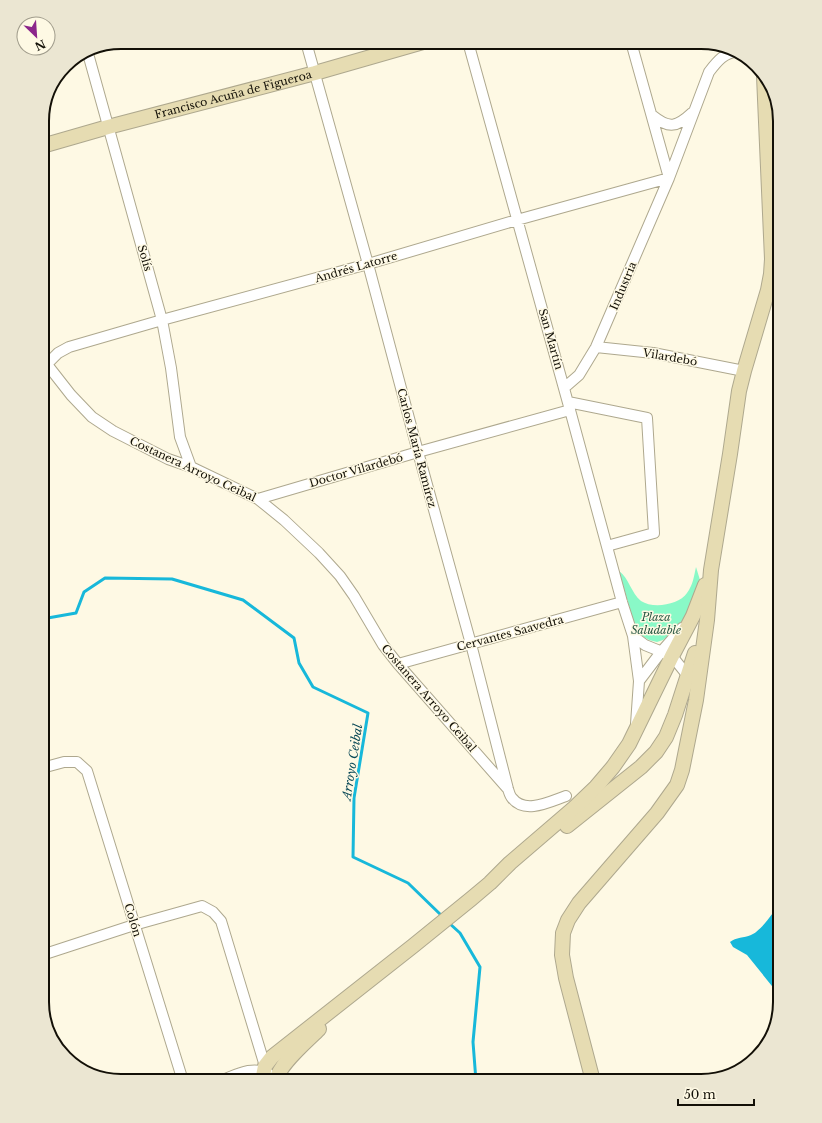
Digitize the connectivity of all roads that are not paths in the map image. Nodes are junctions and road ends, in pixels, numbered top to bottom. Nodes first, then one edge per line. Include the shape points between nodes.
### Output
1 (308, 49) edge
2 (399, 49) edge
3 (470, 49) edge
4 (633, 49) edge
5 (728, 55) edge
6 (90, 56) edge
7 (315, 73) junction
8 (764, 88) edge
9 (694, 112) junction
10 (652, 116) junction
11 (108, 127) junction
12 (49, 144) edge
13 (669, 178) junction
14 (517, 220) junction
15 (368, 264) junction
16 (162, 320) junction
17 (596, 347) junction
18 (49, 359) edge
19 (49, 366) edge
20 (744, 371) junction
21 (564, 388) junction
22 (569, 406) junction
23 (418, 452) junction
24 (191, 467) junction
25 (258, 499) junction
26 (607, 546) junction
27 (711, 570) junction
28 (622, 602) junction
29 (706, 620) junction
30 (633, 636) junction
31 (471, 644) junction
32 (666, 654) junction
33 (398, 664) junction
34 (688, 676) junction
35 (639, 681) junction
36 (696, 700) junction
37 (636, 730) junction
38 (49, 766) edge
39 (508, 789) junction
40 (566, 796) dead end
41 (490, 883) junction
42 (134, 925) junction
43 (49, 954) edge
44 (365, 984) junction
45 (266, 1069) edge
46 (181, 1074) edge
47 (240, 1074) edge
48 (279, 1074) edge
49 (591, 1074) edge

1 - 7 street, Carlos María Ramírez
2 - 7 street, Francisco Acuña de Figueroa
3 - 14 street, San Martín
4 - 10 street
5 - 9 street, Industria via 720,58 709,72
6 - 11 street, Solís
7 - 11 street, Francisco Acuña de Figueroa
7 - 15 street, Carlos María Ramírez
8 - 20 street via 771,274
9 - 10 street via 674,125 661,123
9 - 13 street, Industria
10 - 13 street
11 - 12 street, Francisco Acuña de Figueroa
11 - 16 street, Solís
13 - 14 street, Andrés Latorre
13 - 17 street, Industria
14 - 15 street, Andrés Latorre
14 - 21 street, San Martín
15 - 16 street, Andrés Latorre
15 - 23 street, Carlos María Ramírez
16 - 18 street, Andrés Latorre via 69,348
16 - 24 street, Solís via 180,438
17 - 20 street, Vilardebó via 653,353
17 - 21 street, Industria via 579,374
19 - 24 street, Costanera Arroyo Ceibal via 92,417 168,460
20 - 27 street
21 - 22 street, San Martín
22 - 23 street, Doctor Vilardebó
22 - 26 street, San Martín
22 - 26 street via 647,418 654,533
23 - 25 street, Doctor Vilardebó
23 - 31 street, Carlos María Ramírez
24 - 25 street, Costanera Arroyo Ceibal
25 - 33 street, Costanera Arroyo Ceibal via 284,520 340,576 383,645
26 - 28 street, San Martín
27 - 29 street
27 - 32 street via 693,616
28 - 30 street, San Martín
28 - 31 street, Cervantes Saavedra
29 - 34 street
29 - 36 street
30 - 32 street via 646,646
30 - 35 street, San Martín
31 - 33 street, Cervantes Saavedra
31 - 39 street, Carlos María Ramírez
32 - 34 street
32 - 35 street
32 - 37 street
33 - 39 street, Costanera Arroyo Ceibal
34 - 36 street
34 - 41 street via 675,715 656,752 641,767 514,869
35 - 37 street, San Martín
36 - 49 street via 677,785 657,813 579,903 563,933 562,955 566,978
37 - 41 street via 613,767 596,787
38 - 42 street, Colón via 78,762 87,771
39 - 40 street, Carlos María Ramírez via 517,803 528,806
41 - 44 street
42 - 43 street
42 - 45 street via 202,906 214,912 221,922
42 - 46 street, Colón
44 - 45 street
44 - 48 street via 284,1065
45 - 47 street

